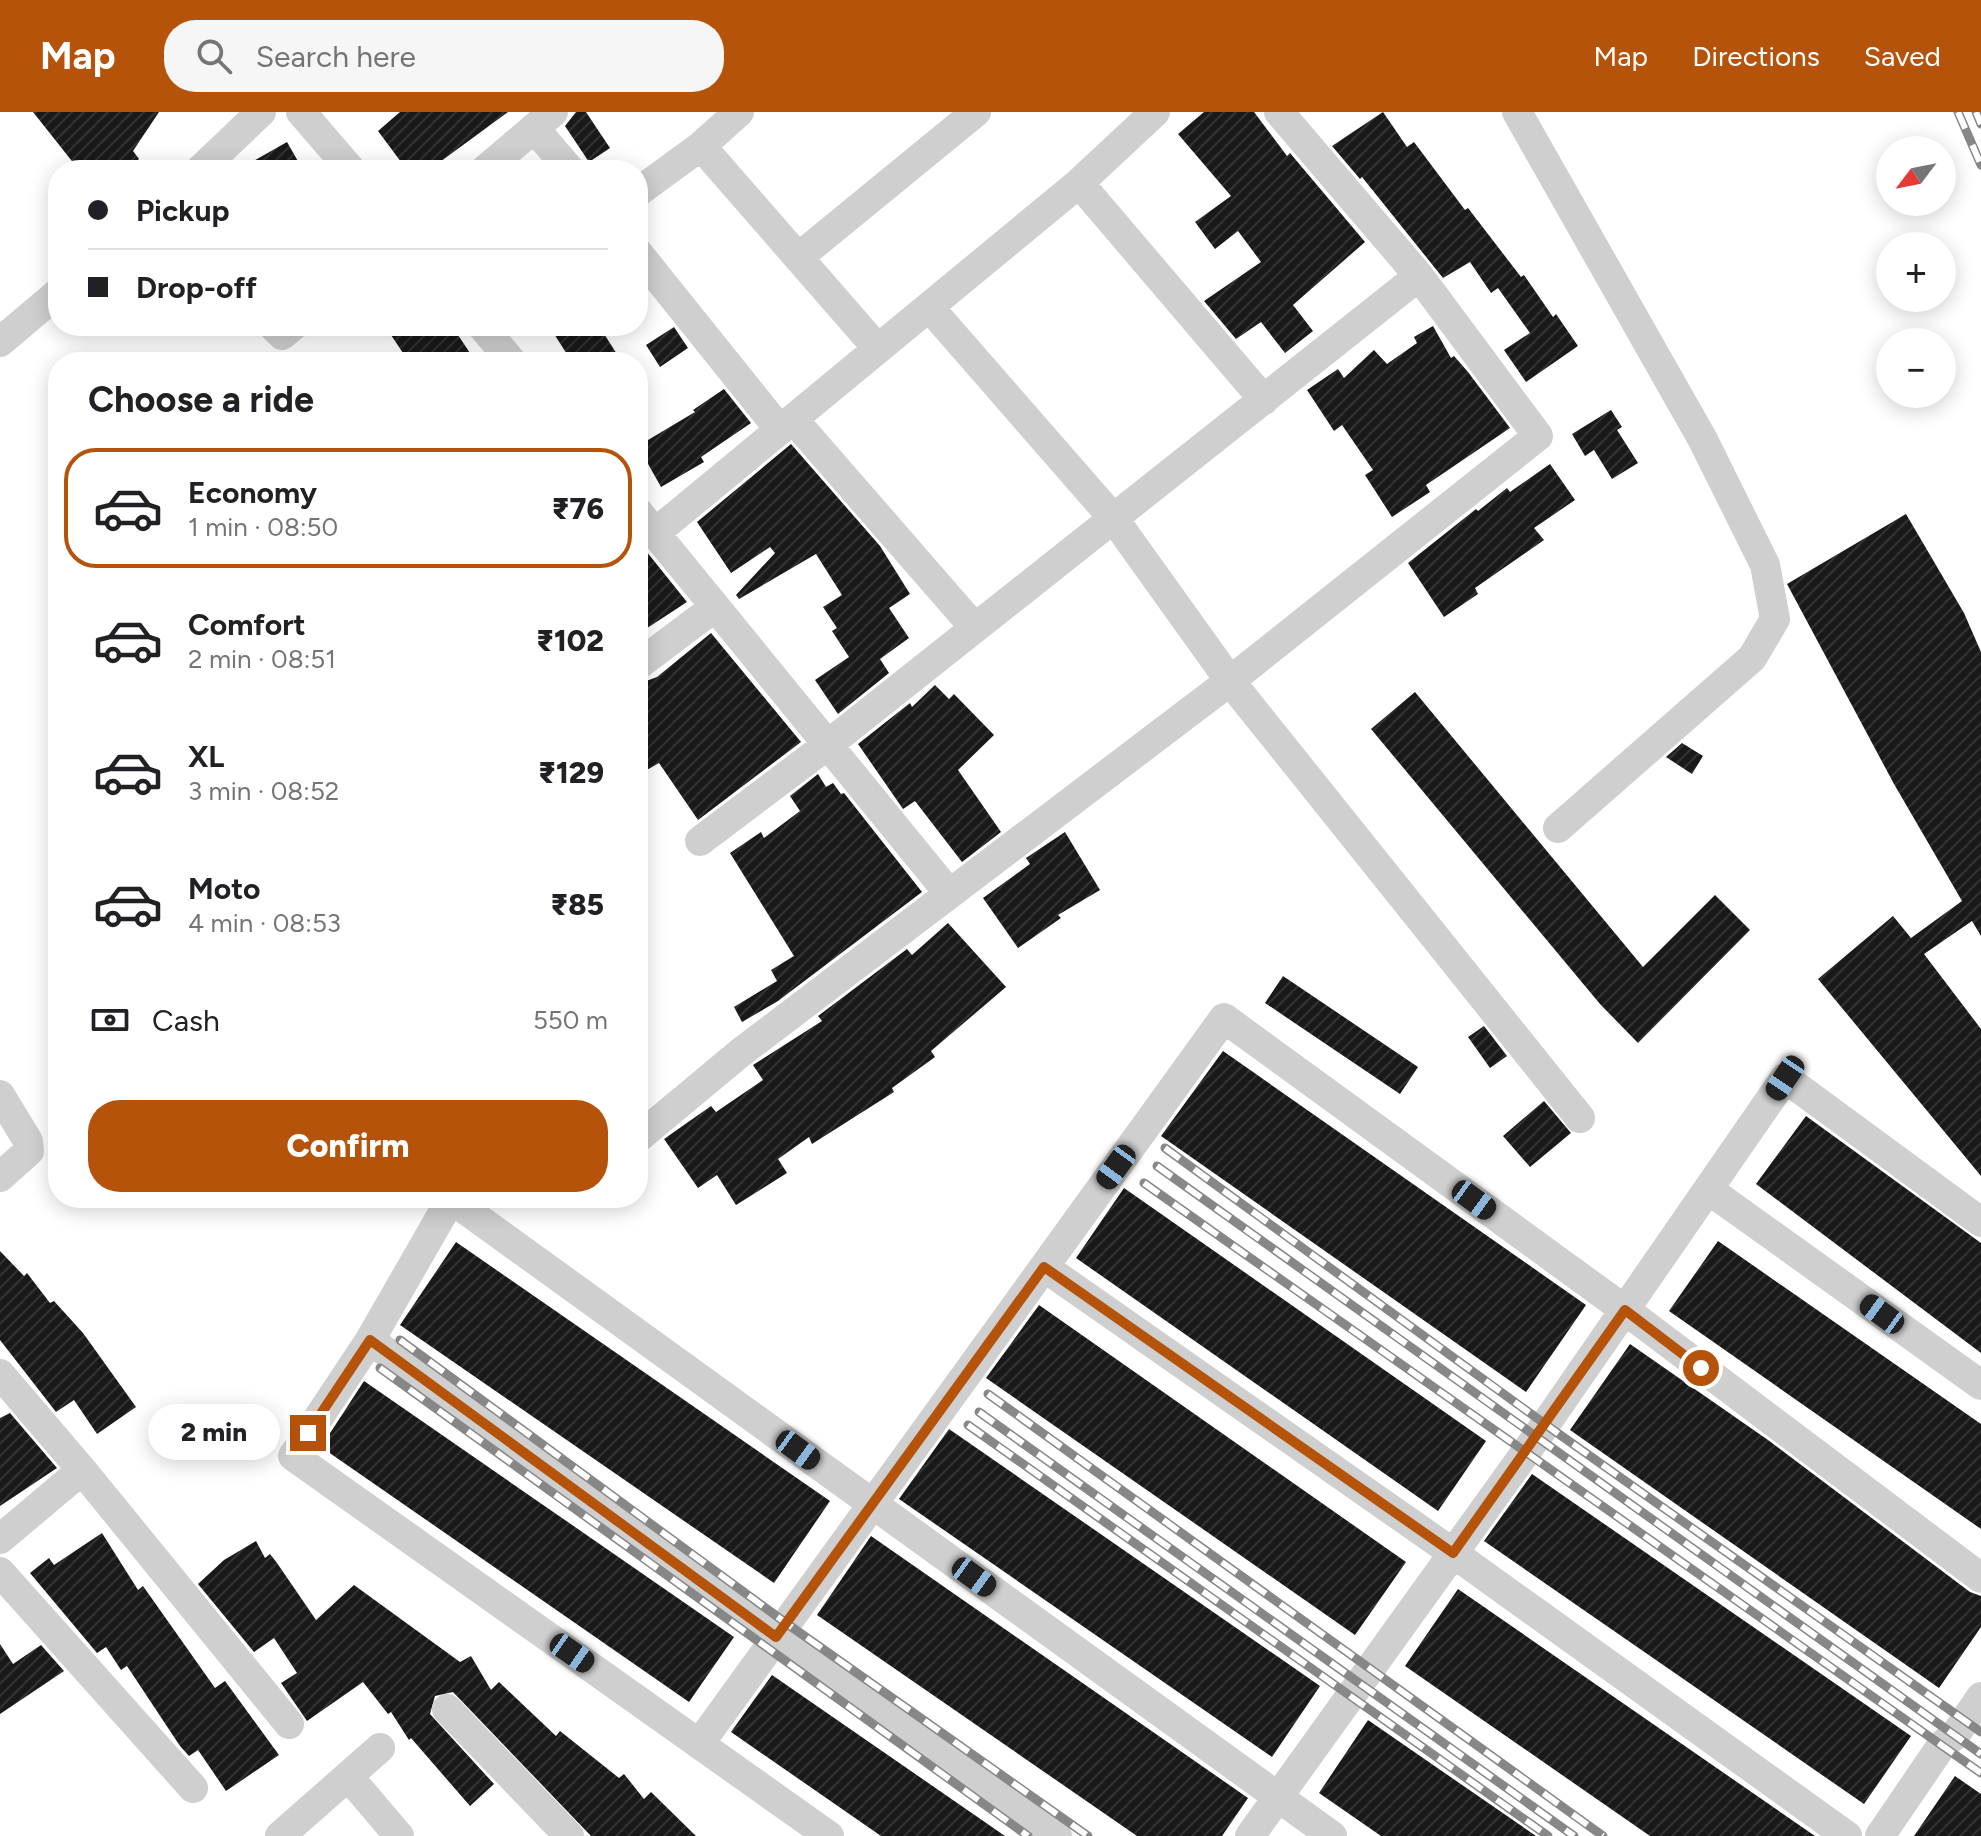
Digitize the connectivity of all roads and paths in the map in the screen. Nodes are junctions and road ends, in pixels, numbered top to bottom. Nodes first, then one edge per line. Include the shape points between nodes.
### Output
1 (261, 112) edge
2 (301, 112) edge
3 (739, 112) edge
4 (976, 112) edge
5 (1155, 112) edge
6 (1279, 112) edge
7 (1517, 112) edge
8 (543, 120) edge
9 (701, 146) junction
10 (211, 160) edge
11 (342, 160) edge
12 (497, 160) edge
13 (565, 160) edge
14 (1079, 183) junction
15 (648, 185) edge
16 (800, 256) junction
17 (648, 265) edge
18 (1419, 276) junction
19 (48, 301) edge
20 (929, 307) junction
21 (490, 336) edge
22 (0, 342) edge
23 (878, 349) junction
24 (504, 352) edge
25 (1264, 400) junction
26 (786, 425) junction
27 (1114, 519) junction
28 (648, 522) edge
29 (648, 524) edge
30 (715, 607) junction
31 (974, 627) junction
32 (648, 657) edge
33 (1230, 681) junction
34 (830, 743) junction
35 (1558, 828) dead end
36 (700, 841) dead end
37 (948, 892) junction
38 (0, 1095) edge
39 (1580, 1118) dead end
40 (648, 1130) edge
41 (0, 1177) edge
42 (1709, 1190) junction
43 (446, 1208) edge
44 (463, 1208) edge
45 (1981, 1222) edge
46 (1044, 1267) junction
47 (1625, 1310) junction
48 (370, 1340) junction
49 (0, 1374) edge
50 (1981, 1385) edge
51 (82, 1470) junction
52 (872, 1504) junction
53 (0, 1539) edge
54 (1453, 1553) junction
55 (0, 1572) edge
56 (1981, 1578) edge
57 (776, 1637) junction
58 (1981, 1697) edge
59 (447, 1709) dead end
60 (289, 1724) dead end
61 (700, 1743) junction
62 (380, 1748) dead end
63 (348, 1776) junction
64 (193, 1788) dead end
65 (1278, 1797) junction
66 (280, 1836) edge
67 (399, 1836) edge
68 (569, 1836) edge
69 (829, 1836) edge
70 (1057, 1836) edge
71 (1250, 1836) edge
72 (1332, 1836) edge
73 (1847, 1836) edge
74 (1880, 1836) edge

1 - 10 street
2 - 11 street
3 - 9 street
4 - 16 street
5 - 14 street
6 - 18 street
7 - 35 street via 1703,440 1765,565 1775,619 1752,658
8 - 12 street
8 - 13 street
9 - 15 street
9 - 16 street
14 - 20 street
14 - 25 street
16 - 23 street
17 - 26 street
18 - 25 street
18 - 33 street via 1538,436
19 - 22 street
20 - 23 street
20 - 27 street
21 - 24 street
23 - 26 street
25 - 27 street
26 - 28 street
26 - 31 street
27 - 31 street
27 - 33 street
29 - 30 street
30 - 32 street
30 - 34 street
31 - 34 street
33 - 37 street
33 - 39 street
34 - 36 street
34 - 37 street
37 - 40 street
38 - 41 street via 29,1151
42 - 45 street via 1785,1078
42 - 47 street
42 - 50 street
43 - 48 street
44 - 52 street
46 - 47 street via 1224,1018
46 - 52 street
46 - 54 street
47 - 54 street
47 - 56 street
48 - 57 street
48 - 61 street via 293,1456
49 - 51 street
51 - 53 street
51 - 60 street
52 - 57 street
52 - 65 street
54 - 65 street
54 - 73 street
55 - 64 street
57 - 61 street
57 - 70 street
58 - 74 street
59 - 68 street
61 - 69 street
62 - 63 street
63 - 66 street
63 - 67 street
65 - 71 street
65 - 72 street

